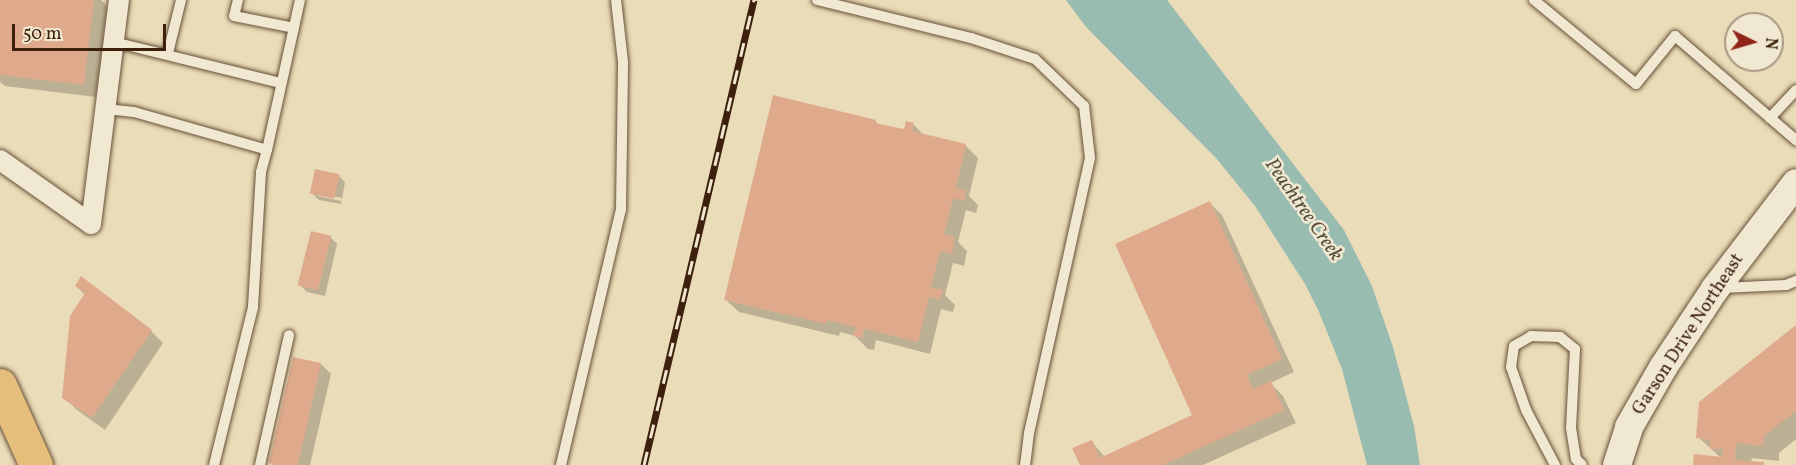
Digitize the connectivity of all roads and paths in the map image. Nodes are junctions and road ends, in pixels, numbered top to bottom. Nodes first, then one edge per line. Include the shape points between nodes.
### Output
1 (119, 0) edge
2 (181, 0) edge
3 (238, 0) edge
4 (300, 0) edge
5 (616, 0) edge
6 (817, 0) edge
7 (1534, 0) edge
8 (294, 28) junction
9 (114, 42) junction
10 (168, 53) junction
11 (281, 82) junction
12 (1796, 90) edge
13 (106, 108) junction
14 (1770, 118) junction
15 (1796, 140) edge
16 (267, 150) junction
17 (0, 160) edge
18 (1796, 183) edge
19 (1796, 281) edge
20 (1715, 289) junction
21 (289, 335) dead end
22 (0, 385) edge
23 (36, 465) edge
24 (214, 465) edge
25 (260, 465) edge
26 (561, 465) edge
27 (1025, 465) edge
28 (1555, 465) edge
29 (1582, 465) edge
30 (1617, 465) edge

1 - 9 street
2 - 10 lane
3 - 8 lane via 234,16
4 - 8 lane
5 - 26 lane via 623,62 621,210
6 - 27 lane via 971,38 1035,59 1084,106 1090,158
7 - 14 lane via 1636,84 1675,36
8 - 11 lane
9 - 10 lane
9 - 13 street
10 - 11 lane
11 - 16 lane
12 - 14 lane
13 - 16 lane via 134,112
13 - 17 street via 91,224
14 - 15 lane
16 - 24 lane via 261,172 253,307
18 - 20 main road, Garson Drive Northeast
19 - 20 lane
20 - 30 main road, Garson Drive Northeast via 1629,427
21 - 25 lane
22 - 23 highway
28 - 29 lane via 1526,410 1511,367 1514,346 1532,336 1560,337 1575,349 1571,428 1576,459

